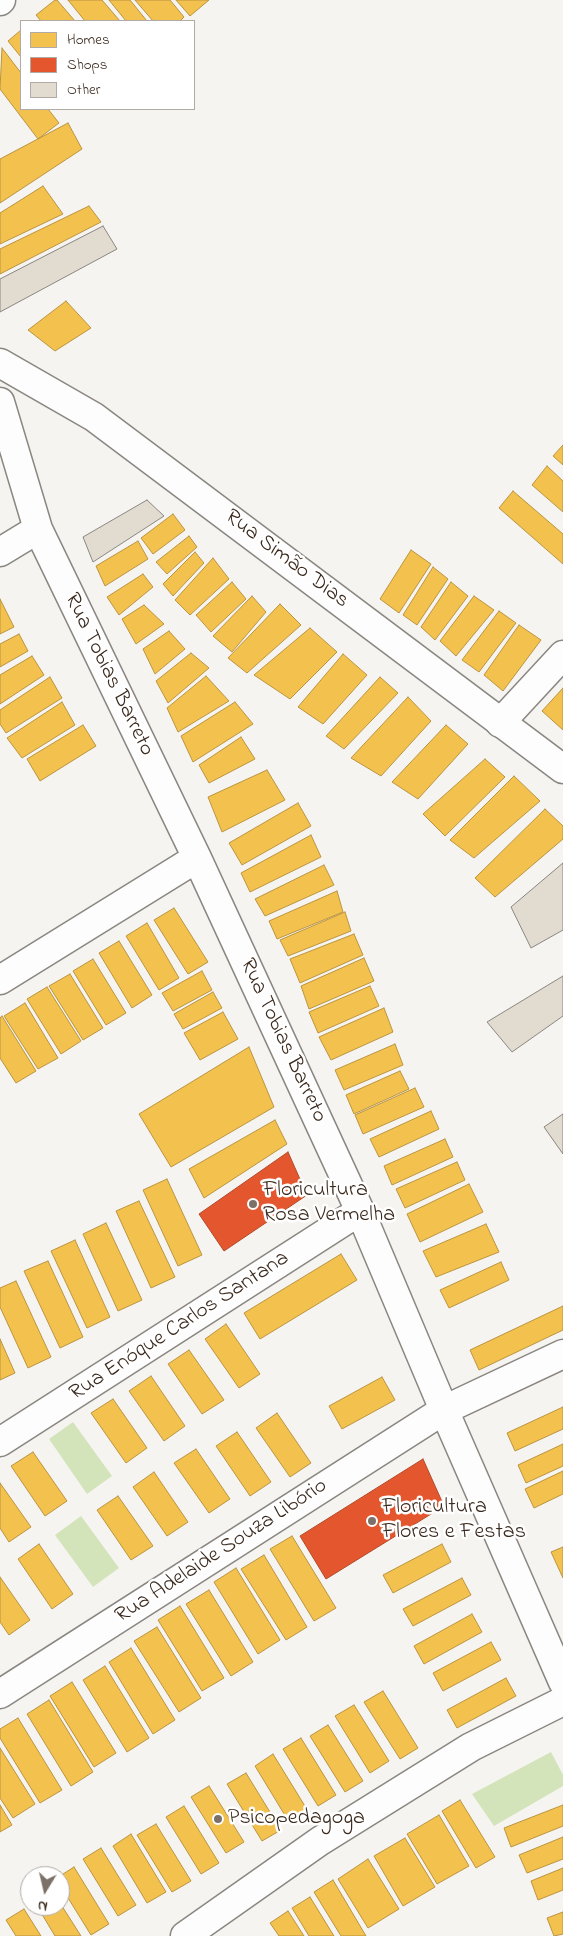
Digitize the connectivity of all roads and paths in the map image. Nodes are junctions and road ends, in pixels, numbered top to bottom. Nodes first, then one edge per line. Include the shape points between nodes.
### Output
1 (0, 363) edge
2 (0, 402) edge
3 (38, 529) junction
4 (0, 552) edge
5 (563, 656) edge
6 (500, 723) junction
7 (563, 769) edge
8 (197, 858) junction
9 (0, 980) edge
10 (360, 1211) junction
11 (563, 1354) edge
12 (444, 1410) junction
13 (0, 1442) edge
14 (563, 1682) edge
15 (0, 1694) edge
16 (563, 1701) edge
17 (185, 1936) edge

1 - 6 street, Rua Simão Dias via 94,417
2 - 3 street, Rua Tobias Barreto
3 - 4 street
3 - 8 street, Rua Tobias Barreto
5 - 6 street
6 - 7 street, Rua Simão Dias
8 - 9 street
8 - 10 street, Rua Tobias Barreto
10 - 12 street, Rua Tobias Barreto
10 - 13 street, Rua Enóque Carlos Santana
11 - 12 street, Rua Adelaide Souza Libório
12 - 14 street, Rua Tobias Barreto
12 - 15 street, Rua Adelaide Souza Libório
16 - 17 street via 454,1757 320,1841

